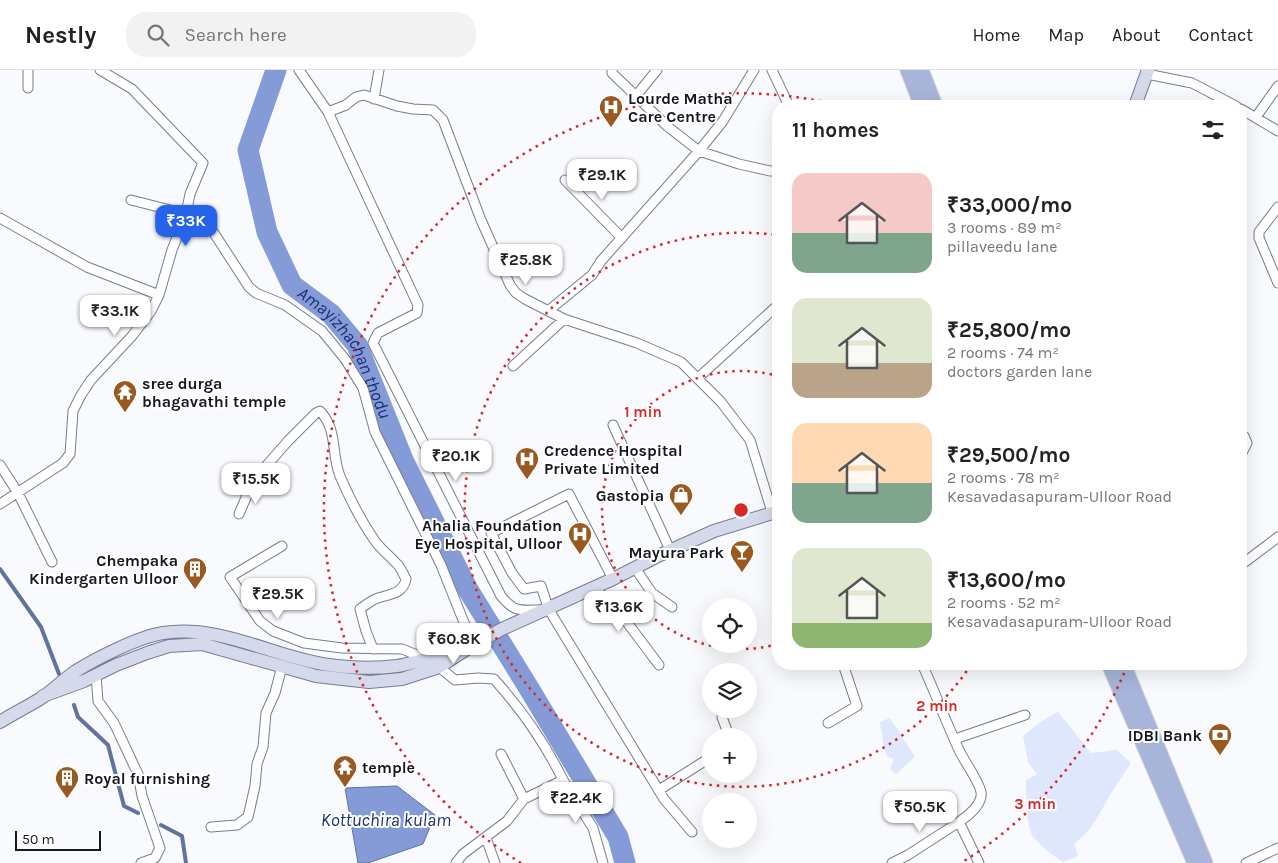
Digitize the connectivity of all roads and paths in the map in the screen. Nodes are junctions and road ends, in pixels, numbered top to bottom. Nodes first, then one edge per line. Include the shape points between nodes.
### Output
1 (28, 70) edge
2 (100, 70) edge
3 (299, 70) edge
4 (379, 70) edge
5 (657, 70) edge
6 (754, 70) edge
7 (772, 70) edge
8 (908, 70) edge
9 (921, 70) edge
10 (610, 71) edge
11 (1147, 72) edge
12 (1278, 86) edge
13 (28, 88) dead end
14 (635, 97) junction
15 (374, 99) junction
16 (786, 100) edge
17 (920, 100) edge
18 (933, 100) edge
19 (1136, 100) edge
20 (1225, 100) edge
21 (328, 112) junction
22 (1247, 112) edge
23 (1256, 117) junction
24 (1278, 131) edge
25 (699, 152) junction
26 (772, 171) edge
27 (565, 180) dead end
28 (131, 200) dead end
29 (1278, 206) edge
30 (186, 214) junction
31 (0, 218) edge
32 (622, 238) junction
33 (1278, 282) edge
34 (159, 295) junction
35 (772, 310) edge
36 (548, 311) junction
37 (564, 319) junction
38 (513, 366) dead end
39 (698, 378) junction
40 (612, 425) dead end
41 (0, 465) edge
42 (18, 493) junction
43 (772, 502) edge
44 (0, 504) edge
45 (772, 512) edge
46 (239, 514) dead end
47 (1278, 538) edge
48 (282, 546) dead end
49 (670, 550) junction
50 (1247, 561) edge
51 (52, 562) dead end
52 (635, 568) junction
53 (613, 579) junction
54 (594, 588) junction
55 (672, 607) dead end
56 (548, 610) junction
57 (476, 644) junction
58 (374, 649) junction
59 (427, 659) junction
60 (659, 665) dead end
61 (282, 666) junction
62 (439, 667) junction
63 (845, 670) edge
64 (925, 670) edge
65 (1112, 670) edge
66 (1126, 670) edge
67 (96, 675) junction
68 (43, 696) junction
69 (1026, 715) dead end
70 (0, 722) edge
71 (828, 723) dead end
72 (955, 739) junction
73 (501, 754) dead end
74 (702, 763) edge
75 (564, 780) junction
76 (659, 790) junction
77 (524, 799) junction
78 (959, 822) junction
79 (212, 827) dead end
80 (692, 832) dead end
81 (486, 838) junction
82 (1278, 848) edge
83 (141, 863) edge
84 (456, 863) edge
85 (496, 863) edge
86 (603, 863) edge
87 (892, 863) edge
88 (979, 863) edge
89 (1194, 863) edge
90 (1205, 863) edge
91 (1246, 863) edge

1 - 13 street
2 - 30 street via 132,89 203,163 190,194
3 - 21 street
4 - 15 street
5 - 14 street
6 - 25 street via 723,121
7 - 16 street
8 - 17 main road
9 - 18 main road
10 - 14 street
11 - 19 main road
11 - 20 street via 1192,83
12 - 23 street
14 - 25 street
15 - 21 street via 364,95 356,97
15 - 36 street via 413,109 433,110 443,120 510,285 516,293
21 - 56 street via 418,305 417,313 378,333 373,344 501,596 510,607
22 - 23 street
23 - 24 street
25 - 26 street
25 - 32 street
27 - 32 street
28 - 30 street
29 - 33 street via 1259,232
30 - 34 street
30 - 57 street via 210,227 249,287 285,305 322,331 345,359 363,388 375,432
31 - 34 street via 87,267
32 - 36 street via 592,275
34 - 42 street via 132,336 81,395 73,411 70,454 63,463
35 - 39 street
36 - 37 street
37 - 38 street
37 - 39 street via 637,343 681,362
39 - 43 street via 750,440
40 - 49 street
41 - 42 street
42 - 44 street
42 - 51 street
45 - 49 main road
46 - 58 street via 252,486 267,465 288,440 320,411 330,424 335,460 351,498 373,538 398,564 406,579 405,586 398,592 375,599 360,609
47 - 50 street
48 - 58 street via 230,577 260,621 273,631 304,643
49 - 52 main road
52 - 53 main road
52 - 55 street via 652,593
53 - 54 main road
53 - 56 street via 569,494 491,532 524,589 541,586
54 - 56 main road
54 - 60 street via 620,613
56 - 57 main road
56 - 76 street
57 - 59 main road
57 - 62 main road
58 - 59 street via 402,649
59 - 68 main road via 396,666 355,667 277,653 214,633 162,633 128,644 76,671
61 - 62 main road via 316,676 369,682 402,680
61 - 67 main road via 202,644 169,646
61 - 79 street via 266,713 263,747 248,817 237,825
62 - 75 street via 455,680 494,679 516,703
63 - 71 street via 857,706
64 - 72 street
65 - 89 main road
66 - 90 main road
67 - 68 main road
67 - 83 street via 98,701 114,723 138,774 160,848 155,858
68 - 70 main road
69 - 72 street
72 - 78 street via 981,791 976,805
73 - 77 street
74 - 76 street
75 - 77 street
75 - 86 street via 593,828
76 - 80 street
77 - 81 street via 507,822
78 - 87 street
78 - 88 street
81 - 84 street
81 - 85 street
82 - 91 street

